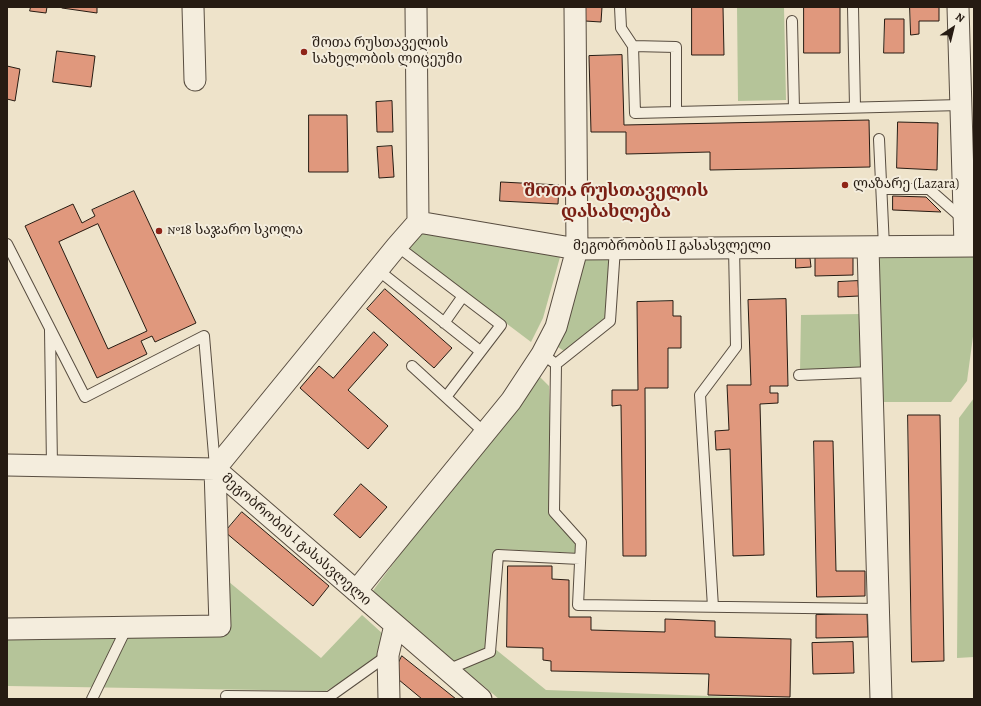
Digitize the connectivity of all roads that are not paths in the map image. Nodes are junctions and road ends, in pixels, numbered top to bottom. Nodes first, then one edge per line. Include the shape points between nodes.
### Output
1 (193, 7) edge
2 (416, 7) edge
3 (575, 7) edge
4 (620, 7) edge
5 (853, 7) edge
6 (958, 7) edge
7 (792, 21) dead end
8 (633, 46) junction
9 (195, 80) dead end
10 (961, 105) junction
11 (855, 107) junction
12 (794, 109) junction
13 (676, 112) junction
14 (879, 140) dead end
15 (882, 189) junction
16 (965, 220) junction
17 (418, 222) junction
18 (7, 244) edge
19 (397, 246) junction
20 (970, 246) edge
21 (876, 247) junction
22 (615, 248) junction
23 (734, 248) junction
24 (577, 249) junction
25 (378, 270) junction
26 (464, 296) junction
27 (444, 323) junction
28 (50, 328) junction
29 (480, 351) junction
30 (549, 359) junction
31 (412, 366) dead end
32 (872, 372) junction
33 (799, 375) dead end
34 (446, 397) junction
35 (485, 433) junction
36 (7, 465) edge
37 (52, 466) junction
38 (215, 469) junction
39 (580, 559) junction
40 (356, 591) junction
41 (713, 607) junction
42 (879, 609) junction
43 (396, 625) junction
44 (127, 627) junction
45 (7, 629) edge
46 (388, 655) junction
47 (447, 670) junction
48 (226, 696) dead end
49 (92, 699) edge
50 (389, 699) edge
51 (481, 699) edge
52 (881, 699) edge

1 - 9 street
2 - 17 street
3 - 24 street
4 - 8 lane via 621,28
5 - 11 lane
6 - 10 street
7 - 12 lane
8 - 13 lane via 635,113
8 - 13 lane via 676,46
10 - 11 lane
10 - 16 street
11 - 12 lane
12 - 13 lane
14 - 15 lane
15 - 16 lane via 929,189
15 - 21 lane
16 - 20 street
17 - 19 street
17 - 24 street, მეგობრობის II გასასვლელი
18 - 28 lane
19 - 25 street
19 - 26 lane
20 - 21 street, მეგობრობის II გასასვლელი
21 - 23 street, მეგობრობის II გასასვლელი
21 - 32 street
22 - 23 street, მეგობრობის II გასასვლელი
22 - 24 street, მეგობრობის II გასასვლელი
22 - 30 lane via 610,321
23 - 41 lane via 736,347 700,395
24 - 30 street
25 - 27 lane
25 - 38 street
26 - 27 lane
26 - 29 lane via 501,325
27 - 29 lane
28 - 37 lane
28 - 38 lane via 85,397 204,336
29 - 34 lane
30 - 35 street
30 - 39 lane via 554,512 581,542
31 - 34 lane
32 - 33 lane
32 - 42 street
34 - 35 lane
35 - 40 street
36 - 37 street, მეგობრობის I გასასვლელი
37 - 38 street, მეგობრობის I გასასვლელი
38 - 40 street, მეგობრობის I გასასვლელი
38 - 44 street via 220,626
39 - 41 lane via 578,605
39 - 47 lane via 498,555 490,652
40 - 43 street, მეგობრობის I გასასვლელი
41 - 42 lane
42 - 52 street
43 - 46 street
43 - 47 street, მეგობრობის I გასასვლელი
44 - 45 street
44 - 49 lane
46 - 48 lane via 329,697
46 - 50 street
47 - 51 street, მეგობრობის I გასასვლელი

